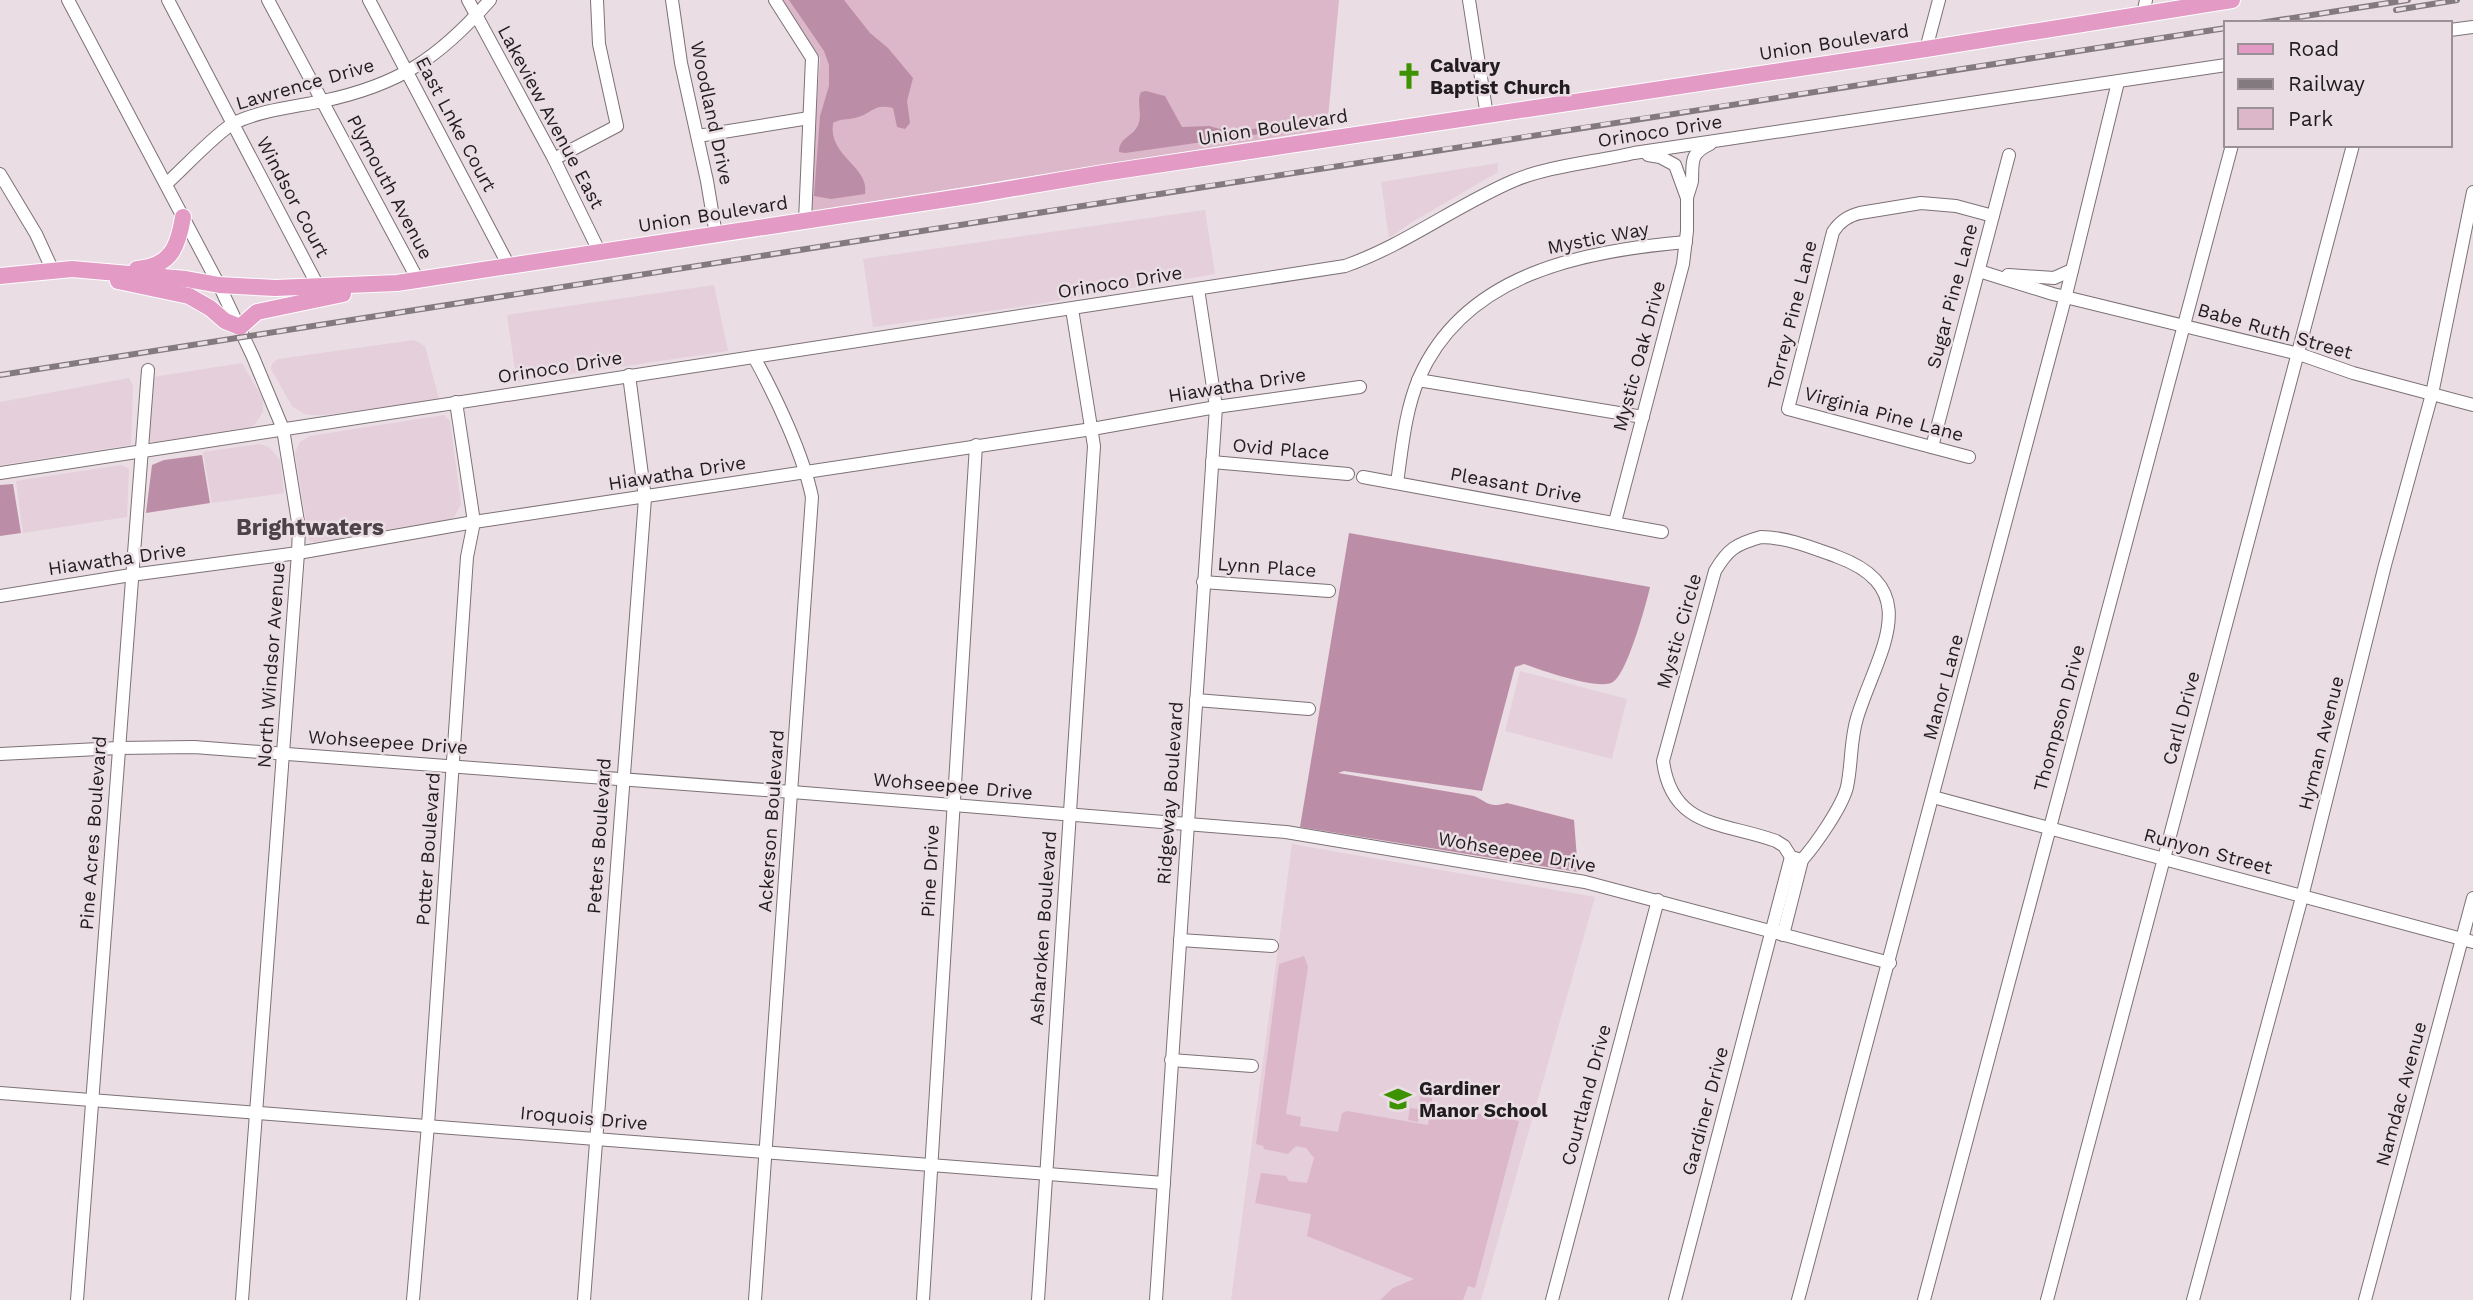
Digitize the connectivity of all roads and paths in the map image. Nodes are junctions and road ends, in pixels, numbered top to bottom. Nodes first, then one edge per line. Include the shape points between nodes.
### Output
1 (68, 0) edge
2 (168, 0) edge
3 (268, 0) edge
4 (369, 0) edge
5 (468, 0) edge
6 (490, 0) edge
7 (597, 0) edge
8 (672, 0) edge
9 (775, 0) edge
10 (1469, 0) edge
11 (1939, 0) edge
12 (2232, 0) edge
13 (2144, 7) edge
14 (476, 15) junction
15 (2473, 27) edge
16 (2452, 30) edge
17 (1926, 49) junction
18 (2224, 65) edge
19 (408, 73) junction
20 (2118, 82) junction
21 (321, 101) junction
22 (1487, 116) junction
23 (809, 118) junction
24 (233, 124) junction
25 (698, 136) junction
26 (1715, 141) junction
27 (2231, 147) edge
28 (2352, 147) edge
29 (1634, 153) junction
30 (2009, 155) dead end
31 (554, 159) junction
32 (0, 174) edge
33 (166, 184) junction
34 (2473, 192) edge
35 (1687, 198) junction
36 (1993, 216) junction
37 (183, 217) junction
38 (805, 221) junction
39 (716, 234) junction
40 (1686, 242) junction
41 (600, 253) junction
42 (509, 266) junction
43 (72, 270) junction
44 (2072, 270) junction
45 (53, 271) junction
46 (1983, 272) junction
47 (98, 273) junction
48 (0, 276) edge
49 (418, 280) junction
50 (397, 283) junction
51 (219, 285) junction
52 (319, 288) junction
53 (1198, 289) junction
54 (2066, 295) junction
55 (1072, 309) junction
56 (2184, 326) junction
57 (240, 327) junction
58 (2299, 354) junction
59 (754, 357) junction
60 (148, 370) dead end
61 (629, 375) junction
62 (1418, 380) junction
63 (1360, 387) dead end
64 (2432, 394) junction
65 (456, 402) junction
66 (2473, 405) edge
67 (1216, 407) junction
68 (1788, 409) joint
69 (1643, 417) junction
70 (284, 429) junction
71 (1092, 429) junction
72 (976, 445) junction
73 (1932, 447) junction
74 (140, 451) junction
75 (1969, 457) dead end
76 (1212, 462) junction
77 (0, 473) edge
78 (807, 473) junction
79 (1348, 474) dead end
80 (1363, 477) dead end
81 (1397, 483) junction
82 (645, 498) junction
83 (474, 522) junction
84 (1615, 522) junction
85 (1662, 532) dead end
86 (298, 553) junction
87 (131, 575) junction
88 (1203, 582) junction
89 (1329, 591) dead end
90 (0, 596) edge
91 (1196, 700) junction
92 (1309, 709) dead end
93 (118, 748) junction
94 (0, 754) edge
95 (284, 754) junction
96 (454, 766) junction
97 (622, 779) junction
98 (792, 792) junction
99 (1934, 797) junction
100 (953, 806) junction
101 (1070, 814) junction
102 (1186, 825) junction
103 (2049, 830) junction
104 (1797, 858) junction
105 (2164, 859) junction
106 (2302, 897) junction
107 (2473, 898) edge
108 (1658, 900) junction
109 (1778, 933) junction
110 (1180, 940) junction
111 (2468, 940) edge
112 (1272, 946) dead end
113 (1890, 963) junction
114 (1171, 1060) junction
115 (1252, 1066) dead end
116 (0, 1093) edge
117 (92, 1101) junction
118 (256, 1112) junction
119 (428, 1125) junction
120 (597, 1139) junction
121 (765, 1151) junction
122 (932, 1165) junction
123 (1046, 1174) junction
124 (1164, 1183) junction
125 (77, 1300) edge
126 (242, 1300) edge
127 (412, 1300) edge
128 (584, 1300) edge
129 (755, 1300) edge
130 (923, 1300) edge
131 (1038, 1300) edge
132 (1156, 1300) edge
133 (1552, 1300) edge
134 (1675, 1300) edge
135 (1798, 1300) edge
136 (1924, 1300) edge
137 (2047, 1300) edge
138 (2193, 1300) edge
139 (2365, 1300) edge

1 - 33 street, North Windsor Avenue
2 - 24 street, Windsor Court
3 - 21 street, Plymouth Avenue
4 - 19 street, East Lnke Court
5 - 14 street, Lakeview Avenue East
6 - 14 street, Lawrence Drive
7 - 31 street via 599,44 617,126
8 - 25 street, Woodland Drive
9 - 23 street via 812,58
10 - 22 street
11 - 17 street
12 - 13 main road, Union Boulevard
13 - 17 main road, Union Boulevard
14 - 19 street, Lawrence Drive
14 - 31 street, Lakeview Avenue East
15 - 16 street
17 - 22 main road, Union Boulevard
18 - 20 street, Orinoco Drive
19 - 21 street, Lawrence Drive
19 - 42 street, East Lnke Court
20 - 26 street, Orinoco Drive
20 - 44 street, Manor Lane
21 - 24 street, Lawrence Drive
21 - 49 street, Plymouth Avenue
22 - 38 main road, Union Boulevard
23 - 25 street
23 - 38 street
24 - 33 street, Lawrence Drive
24 - 52 street, Windsor Court
25 - 39 street, Woodland Drive
26 - 29 street, Orinoco Drive
26 - 35 street, Mystic Oak Drive via 1691,161
27 - 56 street, Thompson Drive
28 - 58 street, Carll Drive
29 - 35 street, Mystic Oak Drive via 1675,164
29 - 53 street, Orinoco Drive via 1515,180 1375,255 1345,266
30 - 36 street, Sugar Pine Lane
31 - 41 street, Lakeview Avenue East
32 - 45 street
33 - 37 street, North Windsor Avenue
34 - 64 street, Hyman Avenue
35 - 40 street, Mystic Oak Drive
36 - 46 street, Sugar Pine Lane
36 - 68 street, Torrey Pine Lane via 1921,203 1844,219 1833,232
37 - 47 main road via 179,243 153,268
37 - 51 street, North Windsor Avenue
38 - 39 main road, Union Boulevard
39 - 41 main road, Union Boulevard
40 - 62 street, Mystic Way via 1560,264 1506,284 1474,305 1447,333
40 - 69 street, Mystic Oak Drive
41 - 42 main road, Union Boulevard
42 - 49 main road, Union Boulevard
43 - 45 main road
43 - 47 main road
43 - 57 main road via 189,296
44 - 46 street via 2054,278
44 - 54 street, Manor Lane
45 - 48 main road
46 - 54 street, Babe Ruth Street
46 - 73 street, Sugar Pine Lane
47 - 51 main road
49 - 50 main road, Union Boulevard
50 - 52 main road, Union Boulevard
50 - 57 main road via 257,312
51 - 52 main road, Union Boulevard
51 - 57 street, North Windsor Avenue
53 - 55 street, Orinoco Drive
53 - 67 street, Ridgeway Boulevard
54 - 56 street, Babe Ruth Street
54 - 99 street, Manor Lane
55 - 59 street, Orinoco Drive
55 - 71 street, Asharoken Boulevard
56 - 58 street, Babe Ruth Street
56 - 103 street, Thompson Drive
57 - 70 street, North Windsor Avenue
58 - 64 street, Babe Ruth Street
58 - 105 street, Carll Drive
59 - 61 street, Orinoco Drive
59 - 78 street, Ackerson Boulevard
60 - 74 street, Pine Acres Boulevard
61 - 65 street, Orinoco Drive
61 - 82 street, Peters Boulevard
62 - 69 street
62 - 81 street, Mystic Way via 1406,421
63 - 67 street, Hiawatha Drive
64 - 66 street, Babe Ruth Street
64 - 106 street, Hyman Avenue
65 - 70 street, Orinoco Drive
65 - 83 street, Potter Boulevard
67 - 71 street, Hiawatha Drive
67 - 76 street, Ridgeway Boulevard
68 - 73 street, Virginia Pine Lane
69 - 84 street, Mystic Oak Drive
70 - 74 street, Orinoco Drive
70 - 86 street, North Windsor Avenue via 299,528
71 - 72 street, Hiawatha Drive
71 - 101 street, Asharoken Boulevard
72 - 78 street, Hiawatha Drive
72 - 100 street, Pine Drive
73 - 75 street, Virginia Pine Lane
74 - 77 street, Orinoco Drive
74 - 87 street, Pine Acres Boulevard
76 - 79 street, Ovid Place
76 - 88 street, Ridgeway Boulevard
78 - 82 street, Hiawatha Drive
78 - 98 street, Ackerson Boulevard via 811,532
80 - 81 street, Pleasant Drive
81 - 84 street, Pleasant Drive
82 - 83 street, Hiawatha Drive
82 - 97 street, Peters Boulevard
83 - 86 street, Hiawatha Drive
83 - 96 street, Potter Boulevard via 467,557
84 - 85 street, Pleasant Drive
86 - 87 street, Hiawatha Drive
86 - 95 street, North Windsor Avenue
87 - 90 street, Hiawatha Drive
87 - 93 street, Pine Acres Boulevard
88 - 89 street, Lynn Place
88 - 91 street, Ridgeway Boulevard
91 - 92 street
91 - 102 street, Ridgeway Boulevard
93 - 94 street, Wohseepee Drive
93 - 95 street, Wohseepee Drive via 194,747
93 - 117 street, Pine Acres Boulevard
95 - 96 street, Wohseepee Drive
95 - 118 street, North Windsor Avenue
96 - 97 street, Wohseepee Drive
96 - 119 street, Potter Boulevard
97 - 98 street, Wohseepee Drive
97 - 120 street, Peters Boulevard
98 - 100 street, Wohseepee Drive
98 - 121 street, Ackerson Boulevard
99 - 103 street, Runyon Street
99 - 113 street, Manor Lane
100 - 101 street, Wohseepee Drive
100 - 122 street, Pine Drive
101 - 102 street, Wohseepee Drive
101 - 123 street, Asharoken Boulevard
102 - 108 street, Wohseepee Drive via 1286,832 1585,882
102 - 110 street, Ridgeway Boulevard
103 - 105 street, Runyon Street
103 - 136 street, Thompson Drive
104 - 104 street, Mystic Circle via 1813,847 1843,797 1852,735 1890,614 1885,592 1860,565 1778,537 1761,537 1727,552 1715,571 1663,761 1673,796 1685,809 1700,818 1776,841
104 - 109 street, Mystic Circle
105 - 106 street, Runyon Street
105 - 137 street, Carll Drive
106 - 111 street, Runyon Street
106 - 138 street, Hyman Avenue
107 - 111 street, Namdac Avenue
108 - 109 street, Wohseepee Drive
108 - 133 street, Courtland Drive
109 - 113 street, Wohseepee Drive
109 - 134 street, Gardiner Drive
110 - 112 street
110 - 114 street, Ridgeway Boulevard
111 - 139 street, Namdac Avenue
113 - 135 street, Manor Lane
114 - 115 street
114 - 124 street, Ridgeway Boulevard
116 - 117 street, Iroquois Drive
117 - 118 street, Iroquois Drive
117 - 125 street, Pine Acres Boulevard
118 - 119 street, Iroquois Drive
118 - 126 street, North Windsor Avenue
119 - 120 street, Iroquois Drive
119 - 127 street, Potter Boulevard
120 - 121 street, Iroquois Drive
120 - 128 street, Peters Boulevard
121 - 122 street, Iroquois Drive
121 - 129 street, Ackerson Boulevard
122 - 123 street, Iroquois Drive
122 - 130 street, Pine Drive
123 - 124 street, Iroquois Drive
123 - 131 street, Asharoken Boulevard
124 - 132 street, Ridgeway Boulevard

